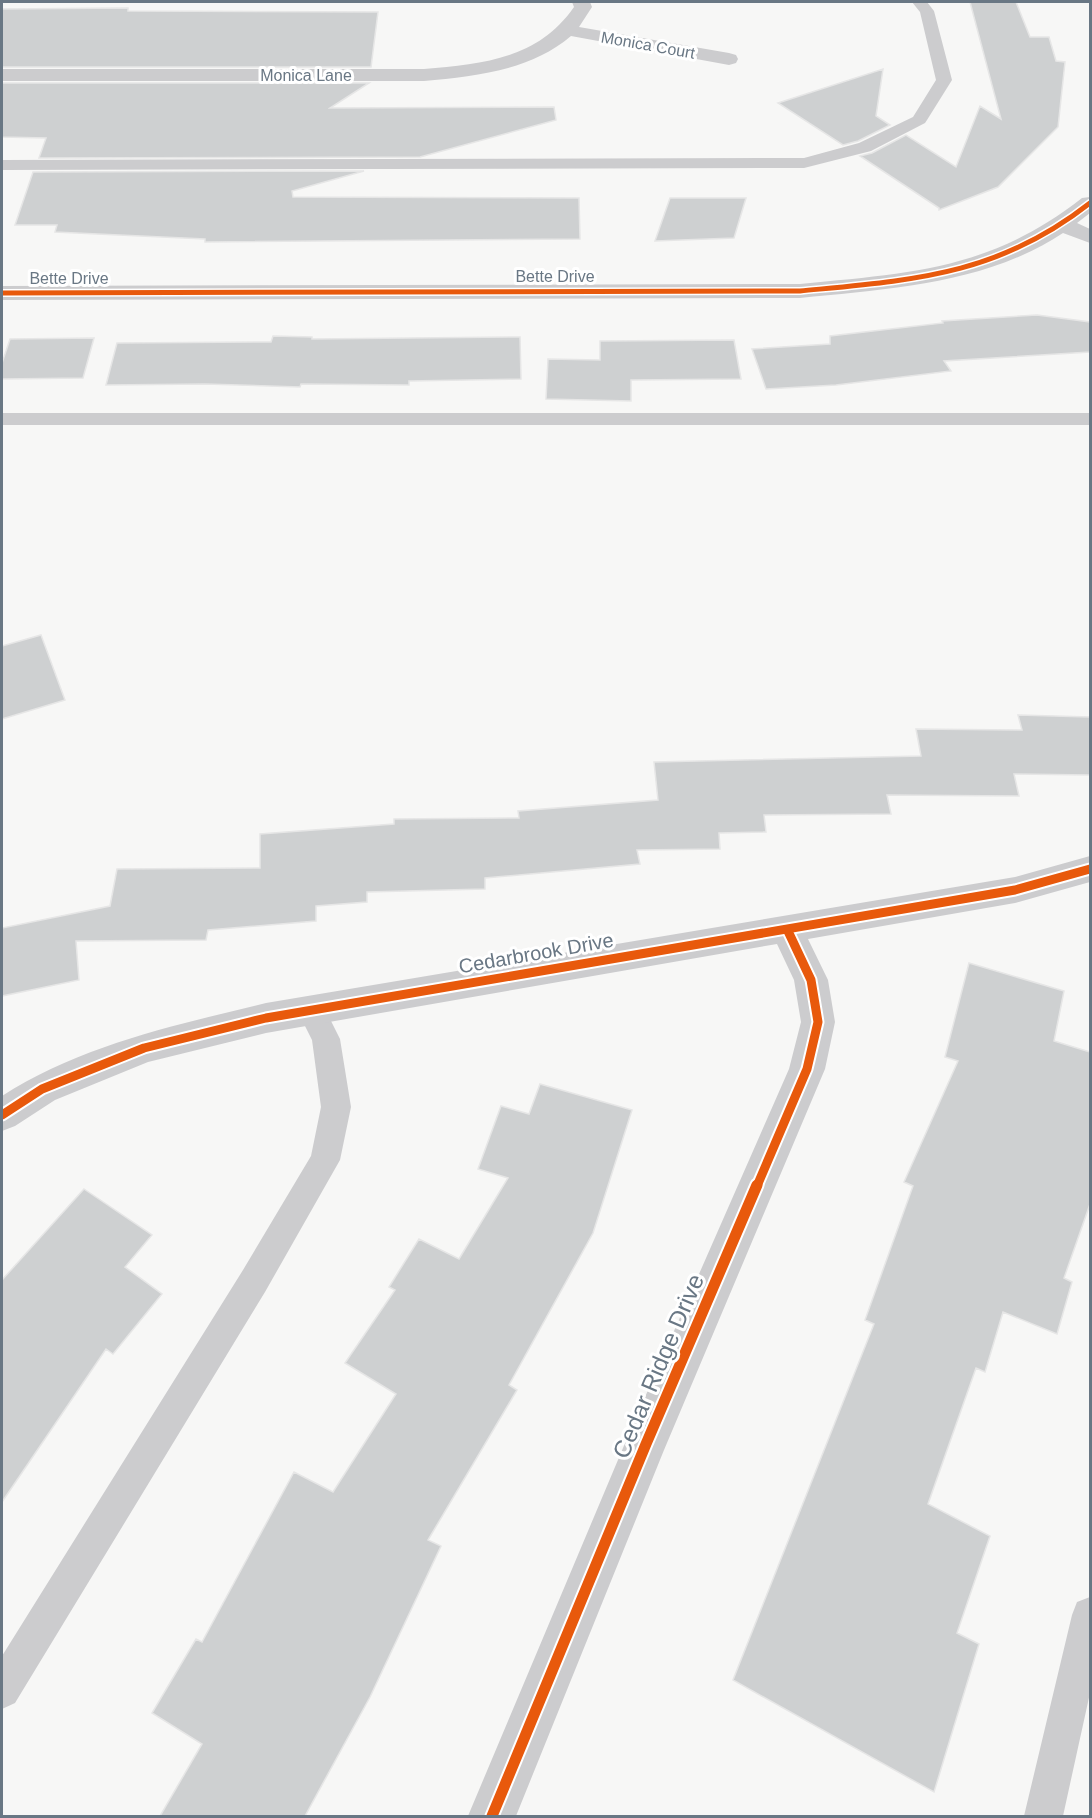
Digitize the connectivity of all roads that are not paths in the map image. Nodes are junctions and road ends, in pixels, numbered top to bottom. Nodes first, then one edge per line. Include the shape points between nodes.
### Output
1 (581, 2) edge
2 (919, 2) edge
3 (566, 30) junction
4 (729, 59) dead end
5 (2, 75) edge
6 (2, 165) edge
7 (1090, 203) edge
8 (1062, 224) junction
9 (1090, 237) edge
10 (2, 293) edge
11 (2, 419) edge
12 (1090, 419) edge
13 (1090, 868) edge
14 (787, 929) junction
15 (311, 1010) junction
16 (2, 1115) edge
17 (1090, 1615) edge
18 (2, 1690) edge
19 (492, 1816) edge
20 (1043, 1816) edge

1 - 3 street, Monica Lane via 583,7
2 - 6 lane via 927,11 944,81 919,120 865,147 804,163
3 - 4 street, Monica Court
3 - 5 street, Monica Lane via 531,54 478,70 424,75
7 - 8 street, Bette Drive
8 - 9 street
8 - 10 street, Bette Drive via 1025,246 968,268 897,281 800,291
11 - 12 lane
13 - 14 street, Cedarbrook Drive via 1015,890
14 - 15 street, Cedarbrook Drive
14 - 19 street, Cedar Ridge Drive via 811,980 818,1022 807,1069
15 - 16 street, Cedarbrook Drive via 144,1048 42,1089
15 - 18 lane via 326,1039 336,1107 325,1160
17 - 20 lane

